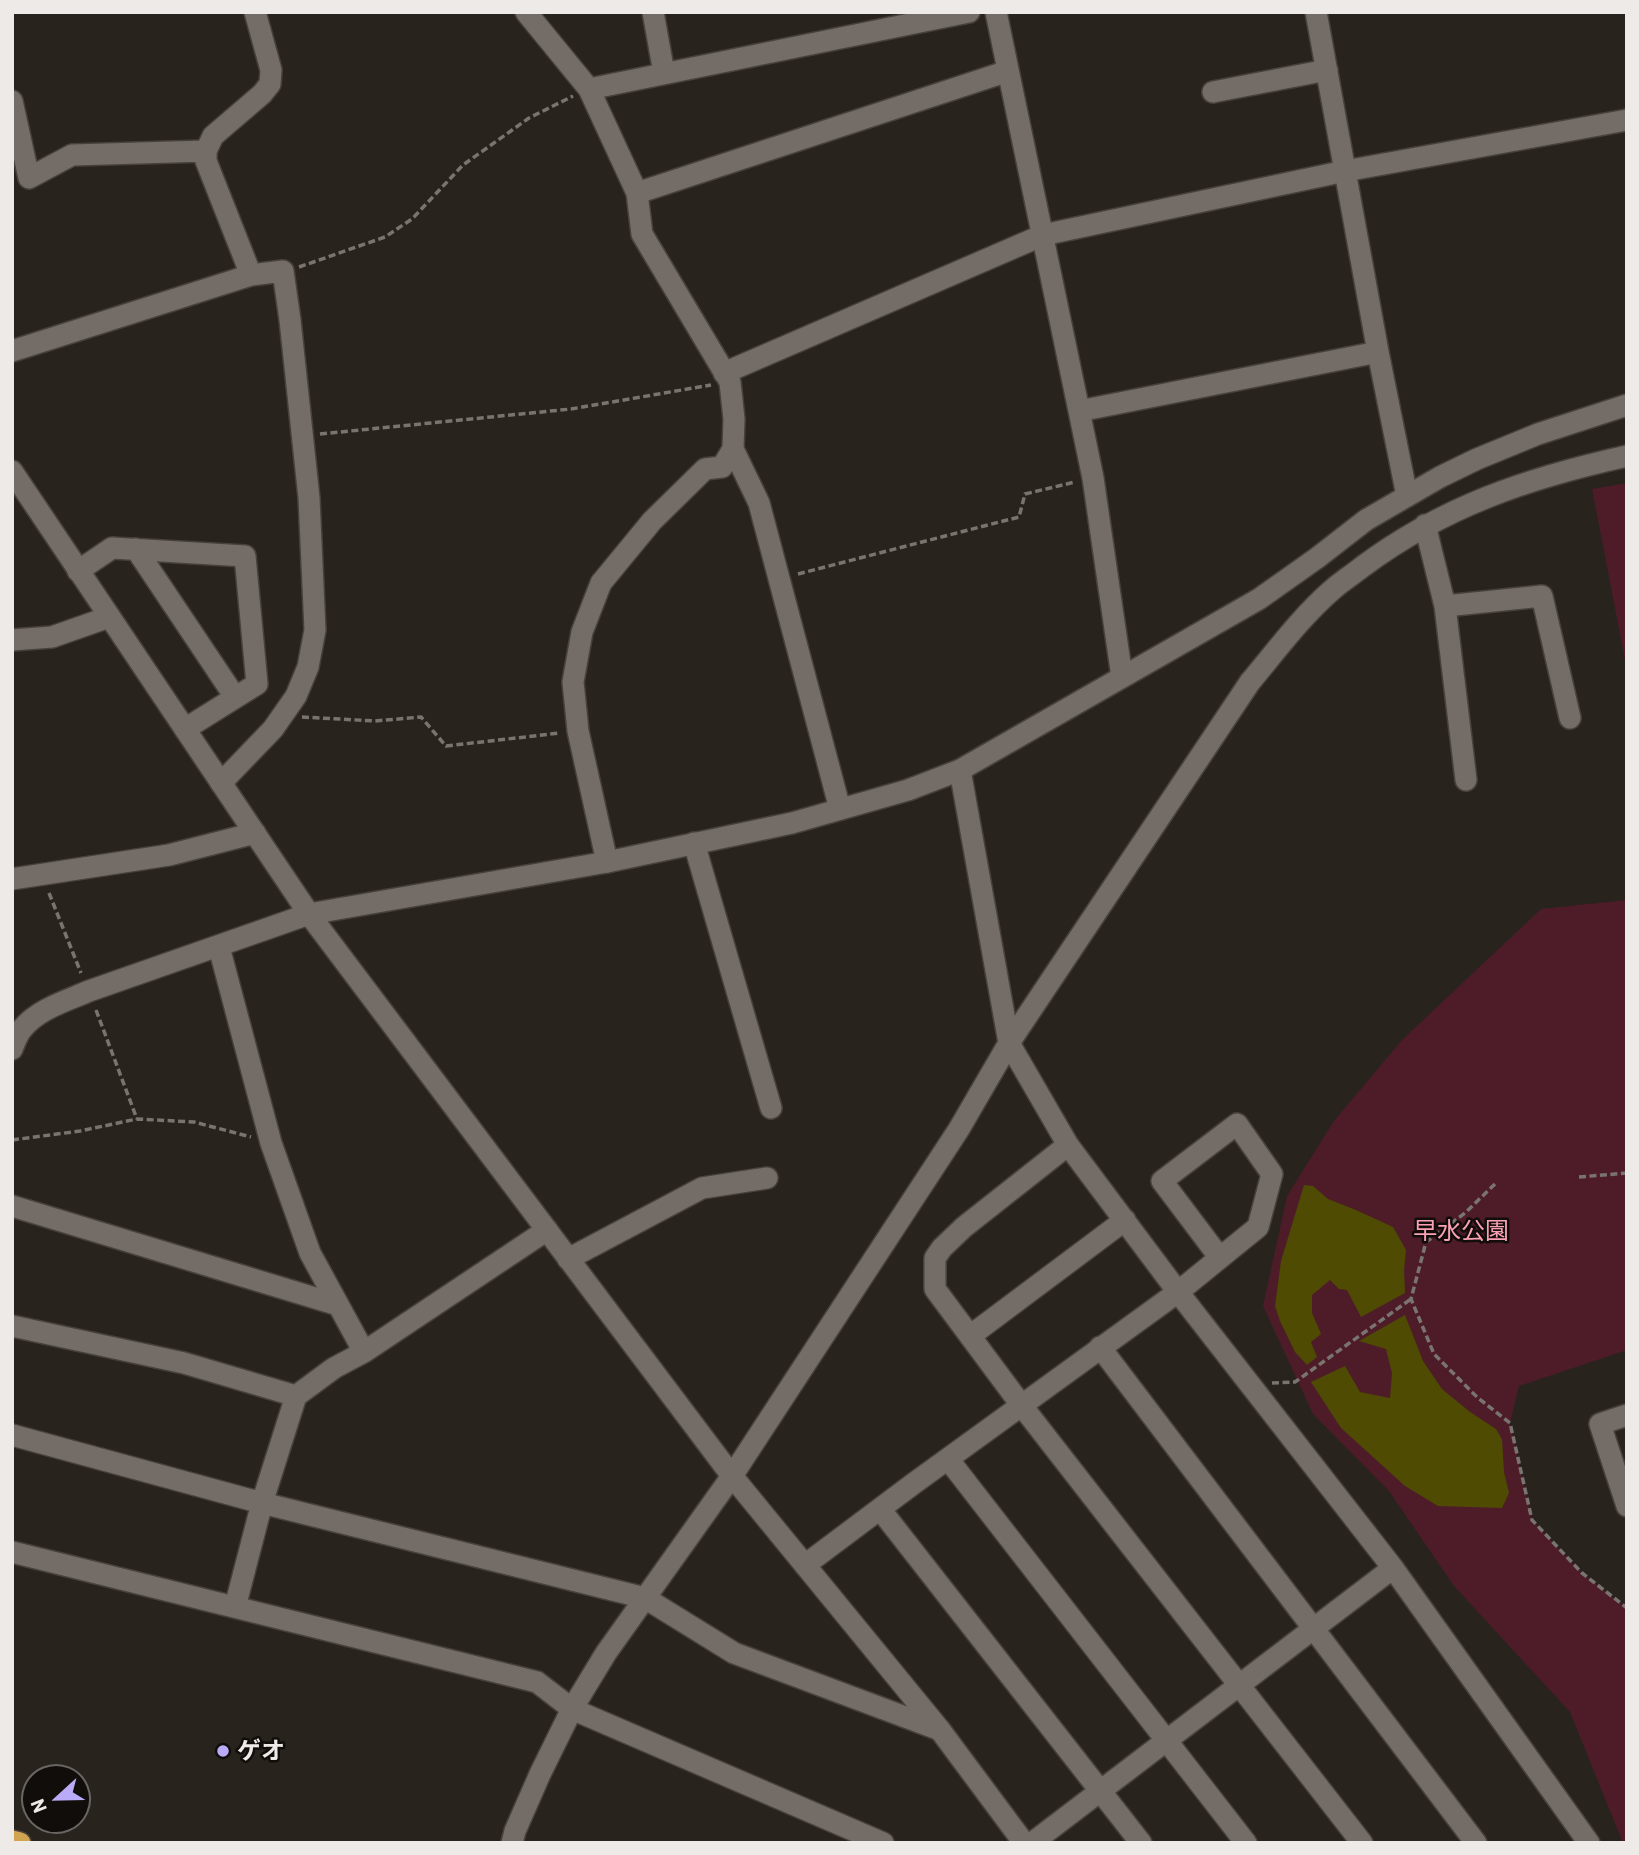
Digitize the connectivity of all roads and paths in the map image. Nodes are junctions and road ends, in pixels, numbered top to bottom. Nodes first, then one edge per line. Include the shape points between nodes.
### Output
1 (255, 12) edge
2 (526, 12) edge
3 (653, 12) edge
4 (969, 12) edge
5 (996, 12) edge
6 (1316, 12) edge
7 (1327, 70) junction
8 (1008, 71) junction
9 (664, 73) junction
10 (589, 89) junction
11 (1213, 92) dead end
12 (12, 101) edge
13 (1627, 121) edge
14 (206, 151) junction
15 (1345, 171) junction
16 (20, 180) edge
17 (637, 193) junction
18 (1043, 235) junction
19 (283, 271) junction
20 (251, 275) junction
21 (12, 351) edge
22 (1378, 352) junction
23 (727, 378) junction
24 (1627, 405) edge
25 (1079, 411) junction
26 (302, 436) junction
27 (733, 450) junction
28 (1627, 456) edge
29 (12, 471) edge
30 (1093, 478) junction
31 (1407, 496) junction
32 (1426, 525) junction
33 (136, 549) junction
34 (78, 571) junction
35 (779, 579) junction
36 (1445, 606) junction
37 (109, 617) junction
38 (12, 640) edge
39 (1122, 677) junction
40 (235, 697) junction
41 (283, 716) junction
42 (1570, 718) dead end
43 (185, 729) junction
44 (578, 731) junction
45 (960, 769) junction
46 (1466, 780) dead end
47 (221, 783) junction
48 (840, 809) junction
49 (255, 833) junction
50 (694, 843) junction
51 (607, 862) junction
52 (12, 879) edge
53 (309, 915) junction
54 (219, 947) junction
55 (1009, 1043) junction
56 (12, 1049) edge
57 (771, 1108) dead end
58 (12, 1140) edge
59 (271, 1143) junction
60 (1069, 1145) junction
61 (1627, 1174) edge
62 (1579, 1177) dead end
63 (767, 1178) dead end
64 (1495, 1184) dead end
65 (12, 1206) edge
66 (1125, 1220) junction
67 (547, 1230) junction
68 (1220, 1258) junction
69 (568, 1259) junction
70 (1178, 1292) junction
71 (1411, 1299) junction
72 (338, 1305) junction
73 (12, 1326) edge
74 (970, 1336) junction
75 (1100, 1348) junction
76 (364, 1352) junction
77 (1295, 1382) dead end
78 (296, 1396) junction
79 (1022, 1405) junction
80 (1627, 1415) edge
81 (12, 1435) edge
82 (948, 1459) junction
83 (732, 1476) junction
84 (262, 1503) junction
85 (1627, 1506) edge
86 (880, 1509) junction
87 (12, 1552) edge
88 (805, 1565) junction
89 (1393, 1568) junction
90 (645, 1598) junction
91 (235, 1607) junction
92 (1627, 1608) edge
93 (1314, 1629) junction
94 (1239, 1685) junction
95 (572, 1709) junction
96 (940, 1730) junction
97 (1167, 1740) junction
98 (1100, 1791) junction
99 (12, 1841) edge
100 (20, 1843) edge
101 (512, 1843) edge
102 (883, 1843) edge
103 (1024, 1843) edge
104 (1032, 1843) edge
105 (1141, 1843) edge
106 (1246, 1843) edge
107 (1362, 1843) edge
108 (1476, 1843) edge
109 (1588, 1843) edge

1 - 14 street via 271,70 270,83 213,136
2 - 10 street
3 - 9 street
4 - 9 street
5 - 8 street
6 - 7 street
7 - 11 street
7 - 15 street
8 - 17 street
8 - 18 street
9 - 10 street
10 - 17 street
10 - 19 path via 529,118 463,165 412,219 385,237
12 - 16 street
13 - 15 street
14 - 16 street via 72,155
14 - 20 street via 206,162
15 - 18 street
15 - 22 street
17 - 23 street via 642,234
18 - 23 street
18 - 25 street
19 - 20 street
19 - 26 street
20 - 21 street
22 - 25 street
22 - 31 street
23 - 26 path via 572,409
23 - 27 street via 734,419
24 - 31 street via 1489,454
25 - 30 street
26 - 41 street via 314,630 308,667
27 - 35 street via 759,503
27 - 44 street via 722,467 705,469 652,521 601,583 582,632 573,682
28 - 32 street via 1529,481
29 - 34 street
30 - 35 path via 1025,494 1019,517
30 - 39 street
31 - 39 street via 1366,520 1259,599
32 - 36 street
32 - 55 street via 1332,590 1250,682
33 - 34 street via 111,548
33 - 40 street
33 - 40 street via 245,556 257,684
34 - 37 street
35 - 48 street
36 - 42 street via 1542,596
36 - 46 street
37 - 38 street via 52,637
37 - 43 street
39 - 45 street
40 - 43 street
41 - 44 path via 375,721 421,717 446,746
41 - 47 street
43 - 47 street
44 - 51 street
45 - 48 street
45 - 55 street
47 - 49 street
48 - 50 street
49 - 52 street via 169,855
49 - 53 street
50 - 51 street
50 - 57 street
51 - 53 street
53 - 54 street
53 - 67 street
54 - 56 street via 54,1006 20,1031
54 - 59 street
55 - 60 street
55 - 83 street via 959,1129
58 - 59 path via 136,1119 194,1122
59 - 72 street via 310,1253
60 - 66 street
60 - 74 street via 964,1227 935,1258 935,1289
61 - 62 path
63 - 69 street via 702,1188
64 - 71 path via 1426,1242
65 - 72 street
66 - 70 street
66 - 74 street
67 - 69 street
67 - 76 street
68 - 68 street via 1258,1227 1272,1174 1237,1124 1162,1181
68 - 70 street
69 - 83 street
70 - 75 street
70 - 89 street
71 - 77 path
71 - 92 path via 1434,1353 1510,1423 1532,1520 1581,1573
72 - 76 street
73 - 78 street via 184,1363
74 - 79 street
75 - 79 street
75 - 93 street
76 - 78 street
78 - 84 street
79 - 82 street
79 - 94 street
80 - 85 street via 1600,1424
81 - 84 street
82 - 86 street
82 - 97 street
83 - 88 street
83 - 90 street
84 - 90 street
84 - 91 street
86 - 88 street
86 - 98 street
87 - 91 street
88 - 96 street
89 - 93 street
89 - 109 street
90 - 95 street
90 - 96 street via 734,1653
91 - 95 street via 537,1682
93 - 94 street
93 - 108 street
94 - 97 street
94 - 107 street
95 - 101 street
95 - 102 street
96 - 103 street
97 - 98 street
97 - 106 street
98 - 104 street
98 - 105 street
99 - 100 highway

